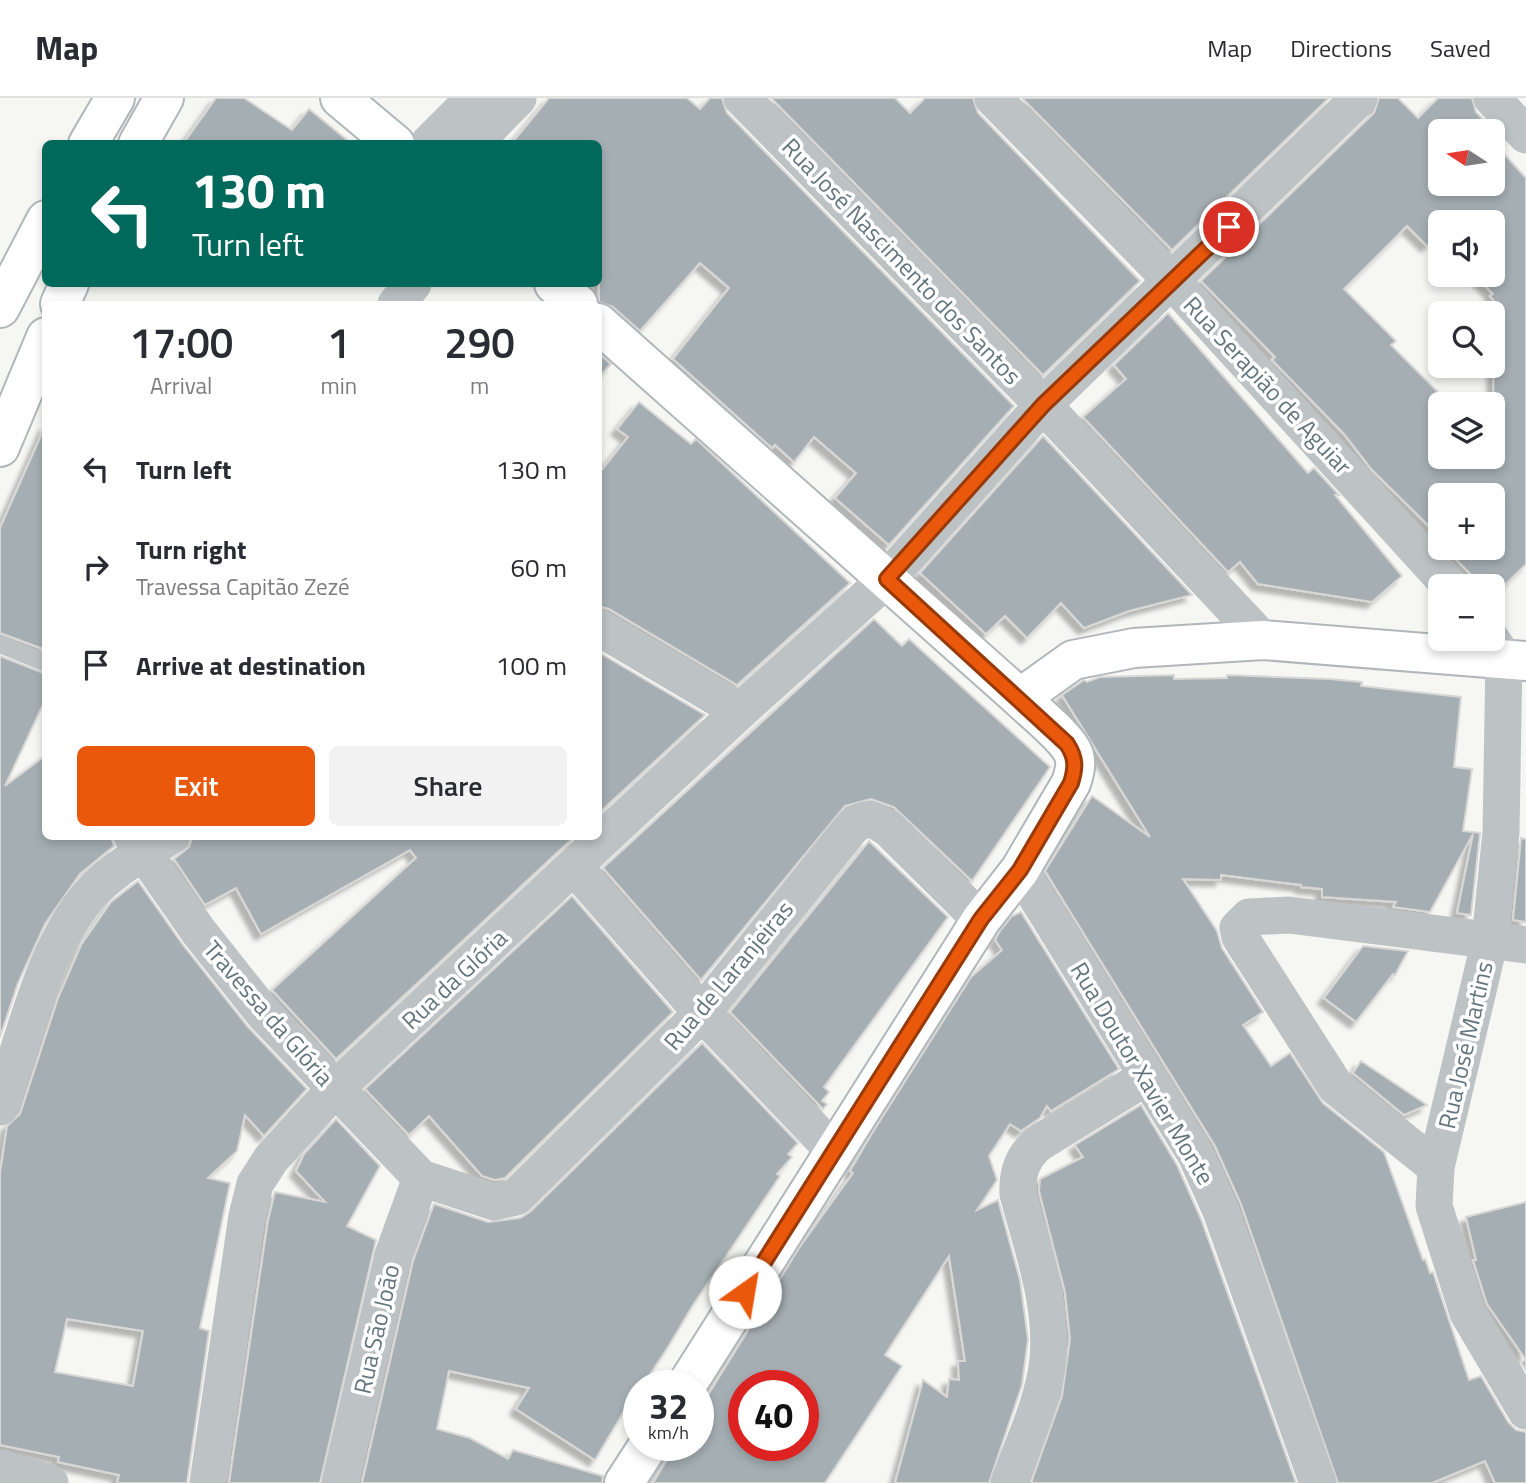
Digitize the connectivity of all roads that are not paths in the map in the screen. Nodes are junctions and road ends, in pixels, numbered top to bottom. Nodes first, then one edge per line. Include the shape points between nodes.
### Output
1 (115, 98) edge
2 (164, 98) edge
3 (340, 98) edge
4 (474, 98) edge
5 (518, 98) edge
6 (742, 98) edge
7 (993, 98) edge
8 (1359, 98) edge
9 (1492, 98) edge
10 (1526, 135) edge
11 (90, 140) edge
12 (140, 140) edge
13 (390, 140) edge
14 (432, 140) edge
15 (477, 140) edge
16 (42, 228) edge
17 (1173, 282) junction
18 (410, 287) edge
19 (558, 287) edge
20 (399, 301) edge
21 (574, 301) edge
22 (0, 308) edge
23 (602, 327) edge
24 (42, 347) edge
25 (1043, 405) junction
26 (0, 447) edge
27 (1439, 574) edge
28 (887, 579) junction
29 (602, 630) edge
30 (1263, 640) junction
31 (0, 644) edge
32 (1507, 652) edge
33 (42, 661) edge
34 (1020, 698) junction
35 (740, 711) junction
36 (149, 842) edge
37 (575, 867) junction
38 (1020, 870) junction
39 (981, 919) junction
40 (1490, 940) junction
41 (1526, 946) edge
42 (702, 1013) junction
43 (1148, 1076) junction
44 (335, 1089) junction
45 (0, 1107) edge
46 (834, 1152) junction
47 (1436, 1167) junction
48 (421, 1178) junction
49 (696, 1370) edge
50 (1526, 1411) edge
51 (638, 1461) edge
52 (0, 1468) edge
53 (50, 1483) edge
54 (208, 1483) edge
55 (340, 1483) edge
56 (624, 1483) edge
57 (1009, 1483) edge
58 (1318, 1483) edge

1 - 11 street
2 - 12 street
3 - 13 street
4 - 14 street
5 - 15 street
6 - 25 street, Rua José Nascimento dos Santos
7 - 17 street, Rua Serapião de Aguiar
8 - 17 street, Rua da Glória
9 - 10 street
16 - 22 street
17 - 25 street, Rua da Glória
17 - 27 street, Rua Serapião de Aguiar
18 - 20 street
19 - 21 street
23 - 28 street
24 - 26 street
25 - 28 street, Rua da Glória
25 - 30 street, Rua José Nascimento dos Santos
28 - 34 street
28 - 35 street, Rua da Glória
29 - 35 street
30 - 32 street
30 - 34 street via 1134,648 1073,660
31 - 33 lane
32 - 40 street, Rua José Martins via 1502,832
34 - 38 street via 1067,744 1075,768 1071,783
35 - 37 street, Rua da Glória
36 - 44 street, Travessa da Glória via 264,1014
36 - 45 street via 79,906 53,955
37 - 42 street
37 - 44 street, Rua da Glória
38 - 39 street
38 - 43 street, Rua Doutor Xavier Monte
39 - 42 street, Rua de Laranjeiras via 889,830 874,819 862,819
39 - 46 street
40 - 41 street
40 - 47 street, Rua José Martins
40 - 47 street via 1289,915 1249,917 1238,928 1336,1087
42 - 46 street
42 - 48 street, Rua de Laranjeiras via 516,1197 494,1202
43 - 57 street via 1039,1143 1022,1163 1018,1194 1045,1298 1049,1340 1037,1402
43 - 58 street, Rua Doutor Xavier Monte via 1196,1155 1221,1210
44 - 48 street, Travessa da Glória
44 - 54 street, Rua da Glória via 271,1158 255,1184
46 - 49 street
47 - 50 street, Rua José Martins via 1434,1206 1468,1313
48 - 55 street, Rua São João via 393,1255
51 - 56 street
52 - 53 street

